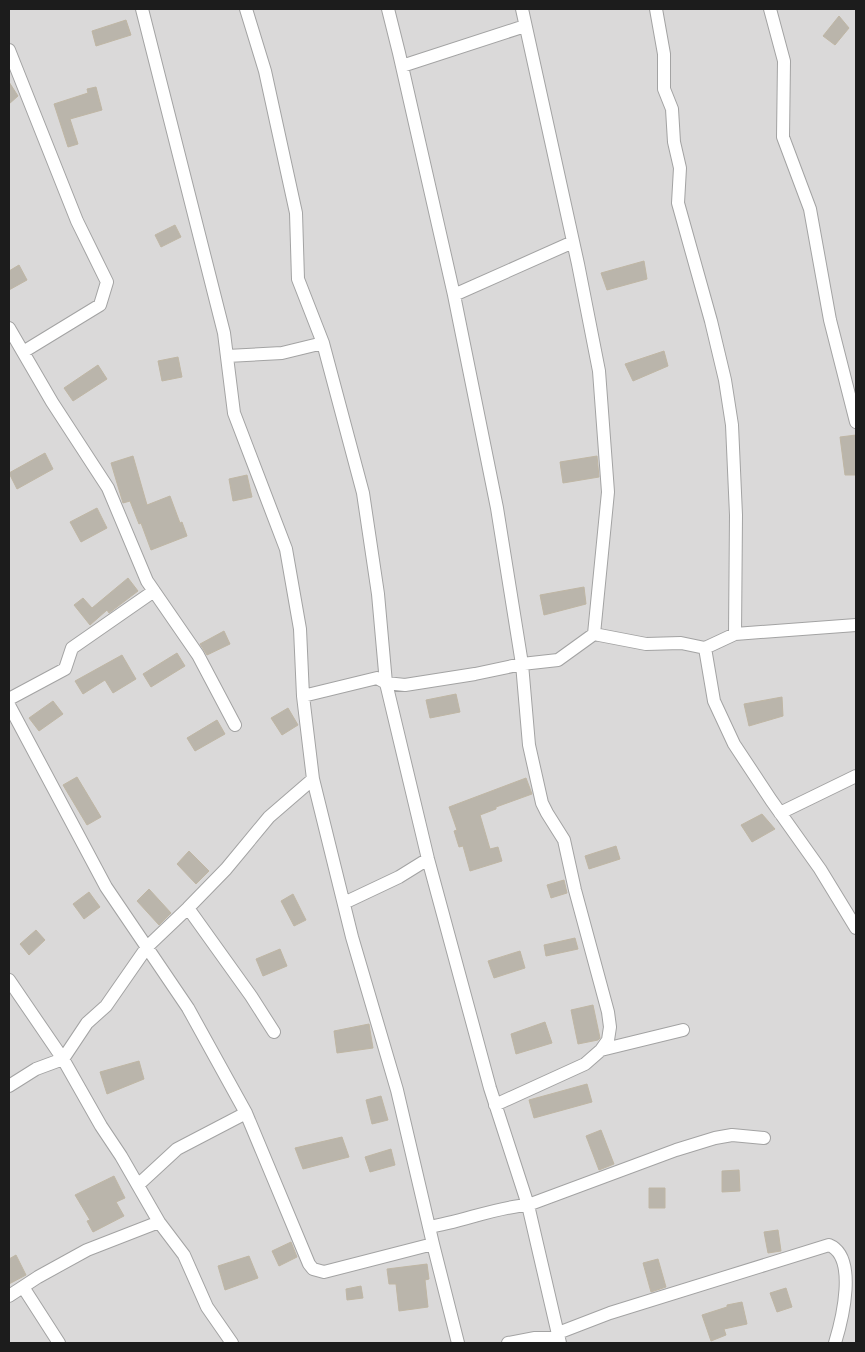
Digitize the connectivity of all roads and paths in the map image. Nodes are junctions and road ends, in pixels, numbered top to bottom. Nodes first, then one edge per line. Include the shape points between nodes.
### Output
1 (142, 9) edge
2 (246, 9) edge
3 (388, 9) edge
4 (522, 9) edge
5 (656, 9) edge
6 (770, 9) edge
7 (526, 26) junction
8 (9, 50) edge
9 (402, 66) junction
10 (573, 242) junction
11 (454, 295) junction
12 (9, 328) edge
13 (323, 343) junction
14 (23, 352) junction
15 (227, 356) junction
16 (856, 422) edge
17 (154, 591) junction
18 (856, 625) edge
19 (594, 634) junction
20 (735, 634) junction
21 (705, 648) junction
22 (522, 664) junction
23 (386, 683) junction
24 (303, 696) junction
25 (9, 699) edge
26 (9, 705) edge
27 (235, 725) dead end
28 (856, 776) edge
29 (313, 779) junction
30 (780, 813) junction
31 (428, 859) junction
32 (344, 903) junction
33 (188, 908) junction
34 (856, 928) edge
35 (147, 947) junction
36 (9, 980) edge
37 (683, 1030) dead end
38 (274, 1032) dead end
39 (601, 1050) junction
40 (63, 1059) junction
41 (9, 1086) edge
42 (495, 1105) junction
43 (246, 1113) junction
44 (764, 1138) dead end
45 (138, 1185) junction
46 (528, 1205) junction
47 (159, 1222) junction
48 (429, 1227) junction
49 (433, 1244) junction
50 (23, 1287) junction
51 (9, 1296) edge
52 (559, 1338) edge
53 (59, 1343) edge
54 (232, 1343) edge
55 (458, 1343) edge
56 (508, 1343) edge
57 (835, 1343) edge

1 - 15 street via 224,333
2 - 13 street via 265,71 296,213 298,280
3 - 9 street
4 - 7 street
5 - 20 street via 664,54 664,89 672,109 680,168 678,203 713,329 732,425 736,515
6 - 16 street via 784,61 783,137 810,209 830,320
7 - 9 street
7 - 10 street
8 - 14 street via 77,221 107,282 100,305
9 - 11 street
10 - 11 street
10 - 19 street via 599,371 608,492
11 - 22 street via 498,508
12 - 14 street
13 - 15 street via 282,353
13 - 23 street via 363,493 378,594
14 - 17 street via 108,488
15 - 24 street via 234,413 286,549 300,629
17 - 25 street via 72,648 65,669
17 - 27 street via 198,654
18 - 20 street
19 - 21 street via 646,644 681,643
19 - 22 street via 558,660
20 - 21 street
21 - 30 street via 714,701 734,744
22 - 23 street via 405,685
22 - 39 street via 529,745 542,803 564,840 608,1012 608,1040
23 - 24 street via 377,678
23 - 31 street
24 - 29 street
26 - 35 street via 106,887
28 - 30 street
29 - 32 street
29 - 33 street via 269,818
30 - 34 street
31 - 32 street
31 - 42 street
32 - 48 street via 397,1090
33 - 35 street
33 - 38 street
35 - 40 street via 106,1006 87,1023
35 - 43 street via 188,1008
36 - 40 street
37 - 39 street
39 - 42 street via 585,1064
40 - 41 street via 36,1069
40 - 45 street
42 - 46 street
43 - 45 street via 177,1149
43 - 49 street via 308,1264 313,1269 324,1272 337,1270
44 - 46 street via 732,1134 715,1138
45 - 47 street
46 - 48 street via 511,1206
46 - 52 street
47 - 50 street via 87,1250
47 - 54 street via 184,1255 207,1307
48 - 49 street
49 - 55 street
50 - 51 street
50 - 53 street
52 - 56 street
52 - 57 street via 610,1313 829,1245 836,1248 842,1258 847,1281

